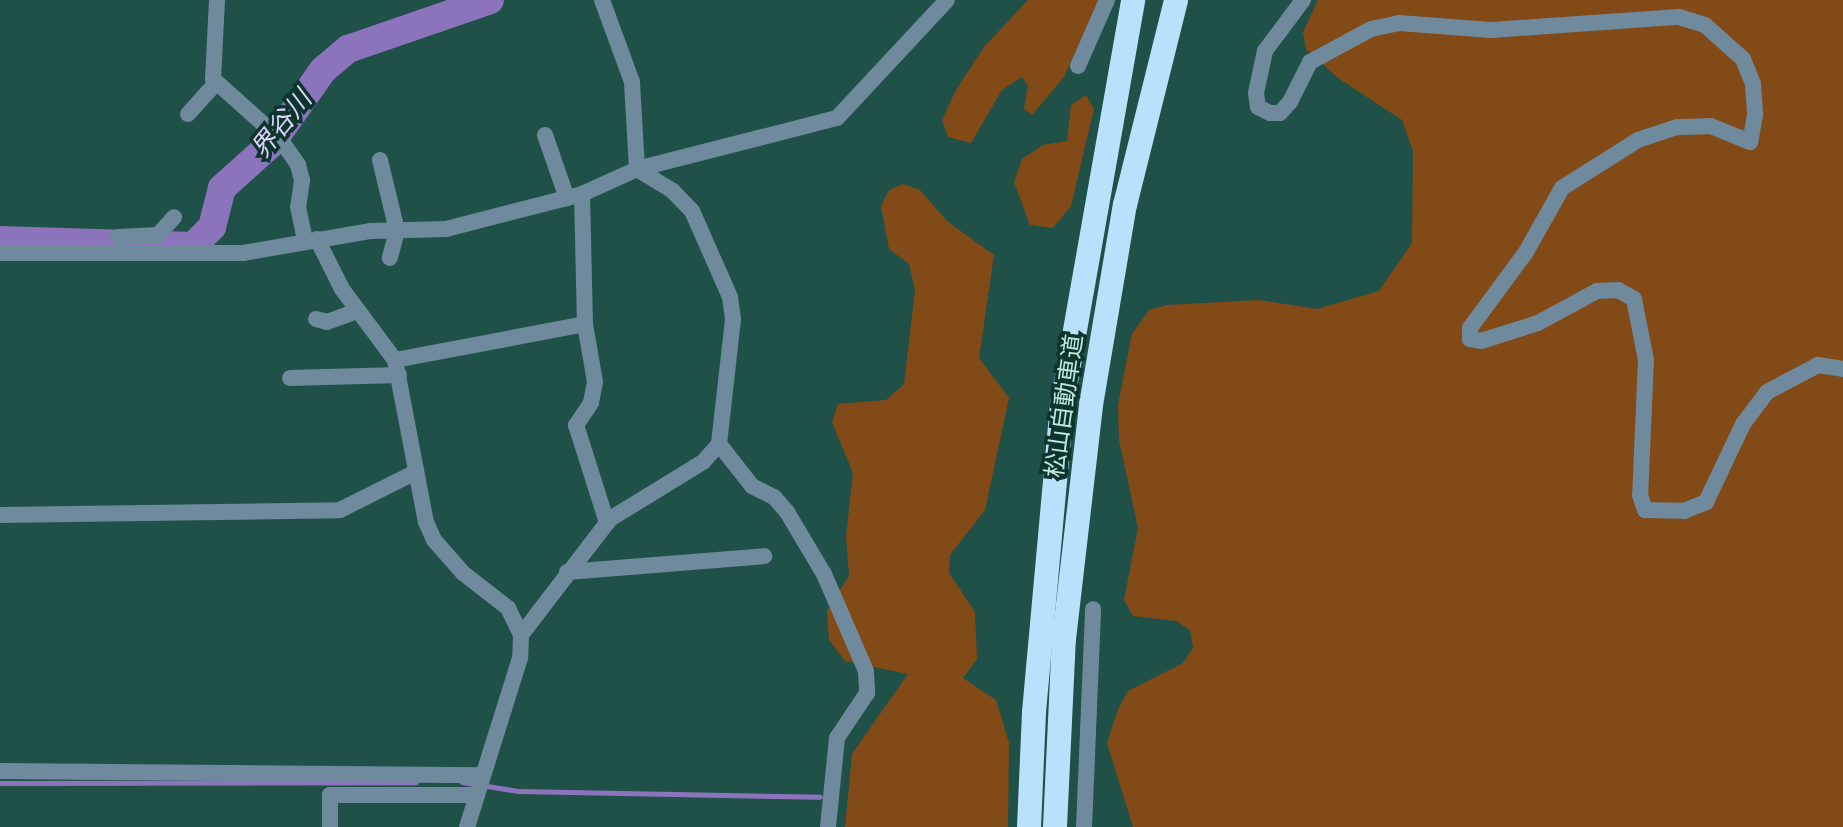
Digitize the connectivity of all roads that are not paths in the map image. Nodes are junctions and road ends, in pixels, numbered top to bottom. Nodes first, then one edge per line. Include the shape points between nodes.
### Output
1 (217, 0) edge
2 (602, 0) edge
3 (947, 0) edge
4 (1107, 0) edge
5 (1133, 0) edge
6 (1176, 0) edge
7 (1303, 0) edge
8 (1078, 66) dead end
9 (215, 84) junction
10 (188, 114) dead end
11 (545, 135) dead end
12 (380, 160) dead end
13 (637, 169) junction
14 (574, 196) junction
15 (174, 217) dead end
16 (397, 231) junction
17 (118, 237) dead end
18 (311, 240) junction
19 (157, 245) junction
20 (0, 253) edge
21 (390, 258) dead end
22 (357, 311) junction
23 (316, 319) dead end
24 (585, 324) junction
25 (397, 368) junction
26 (1843, 369) edge
27 (290, 378) dead end
28 (719, 444) junction
29 (416, 472) junction
30 (0, 515) edge
31 (607, 523) junction
32 (764, 556) dead end
33 (567, 572) junction
34 (1093, 609) dead end
35 (521, 635) junction
36 (0, 771) edge
37 (480, 785) junction
38 (330, 827) edge
39 (467, 827) edge
40 (828, 827) edge
41 (1029, 827) edge
42 (1055, 827) edge
43 (1084, 827) edge

1 - 9 street
2 - 13 street via 632,82
3 - 13 street via 837,118
4 - 8 street
5 - 41 highway, 松山自動車道 via 1062,404
6 - 42 highway, 松山自動車道 via 1125,205 1091,405 1064,639
7 - 26 street via 1265,51 1256,93 1258,107 1270,113 1280,113 1290,102 1310,62 1371,29 1399,23 1491,30 1679,17 1705,25 1743,59 1754,100 1750,142 1711,126 1677,127 1638,140 1562,188 1526,252 1470,328 1470,339 1481,341 1538,323 1597,291 1618,290 1634,299 1644,331 1648,385 1640,495 1645,510 1684,511 1706,502 1743,424 1767,392 1818,365
9 - 10 street
9 - 18 street via 276,136 302,180 298,207
11 - 14 street
12 - 16 street
13 - 14 street
13 - 28 street via 673,191 692,211 730,297 733,319
14 - 16 street via 446,229
14 - 24 street
15 - 19 street
16 - 18 street
16 - 21 street
17 - 19 street
18 - 19 street via 207,256
18 - 22 street
19 - 20 street
22 - 23 street via 327,322
22 - 25 street
24 - 25 street
24 - 31 street via 595,382 591,403 576,425
25 - 27 street
25 - 29 street
28 - 31 street via 703,462 641,496
28 - 40 street via 752,486 774,497 787,512 824,574 866,671 867,693 837,738
29 - 30 street via 340,510
29 - 35 street via 434,540 463,573 508,608
31 - 33 street
32 - 33 street
33 - 35 street
34 - 43 street
35 - 37 street via 520,658
36 - 37 street
37 - 38 street via 330,795
37 - 39 street

